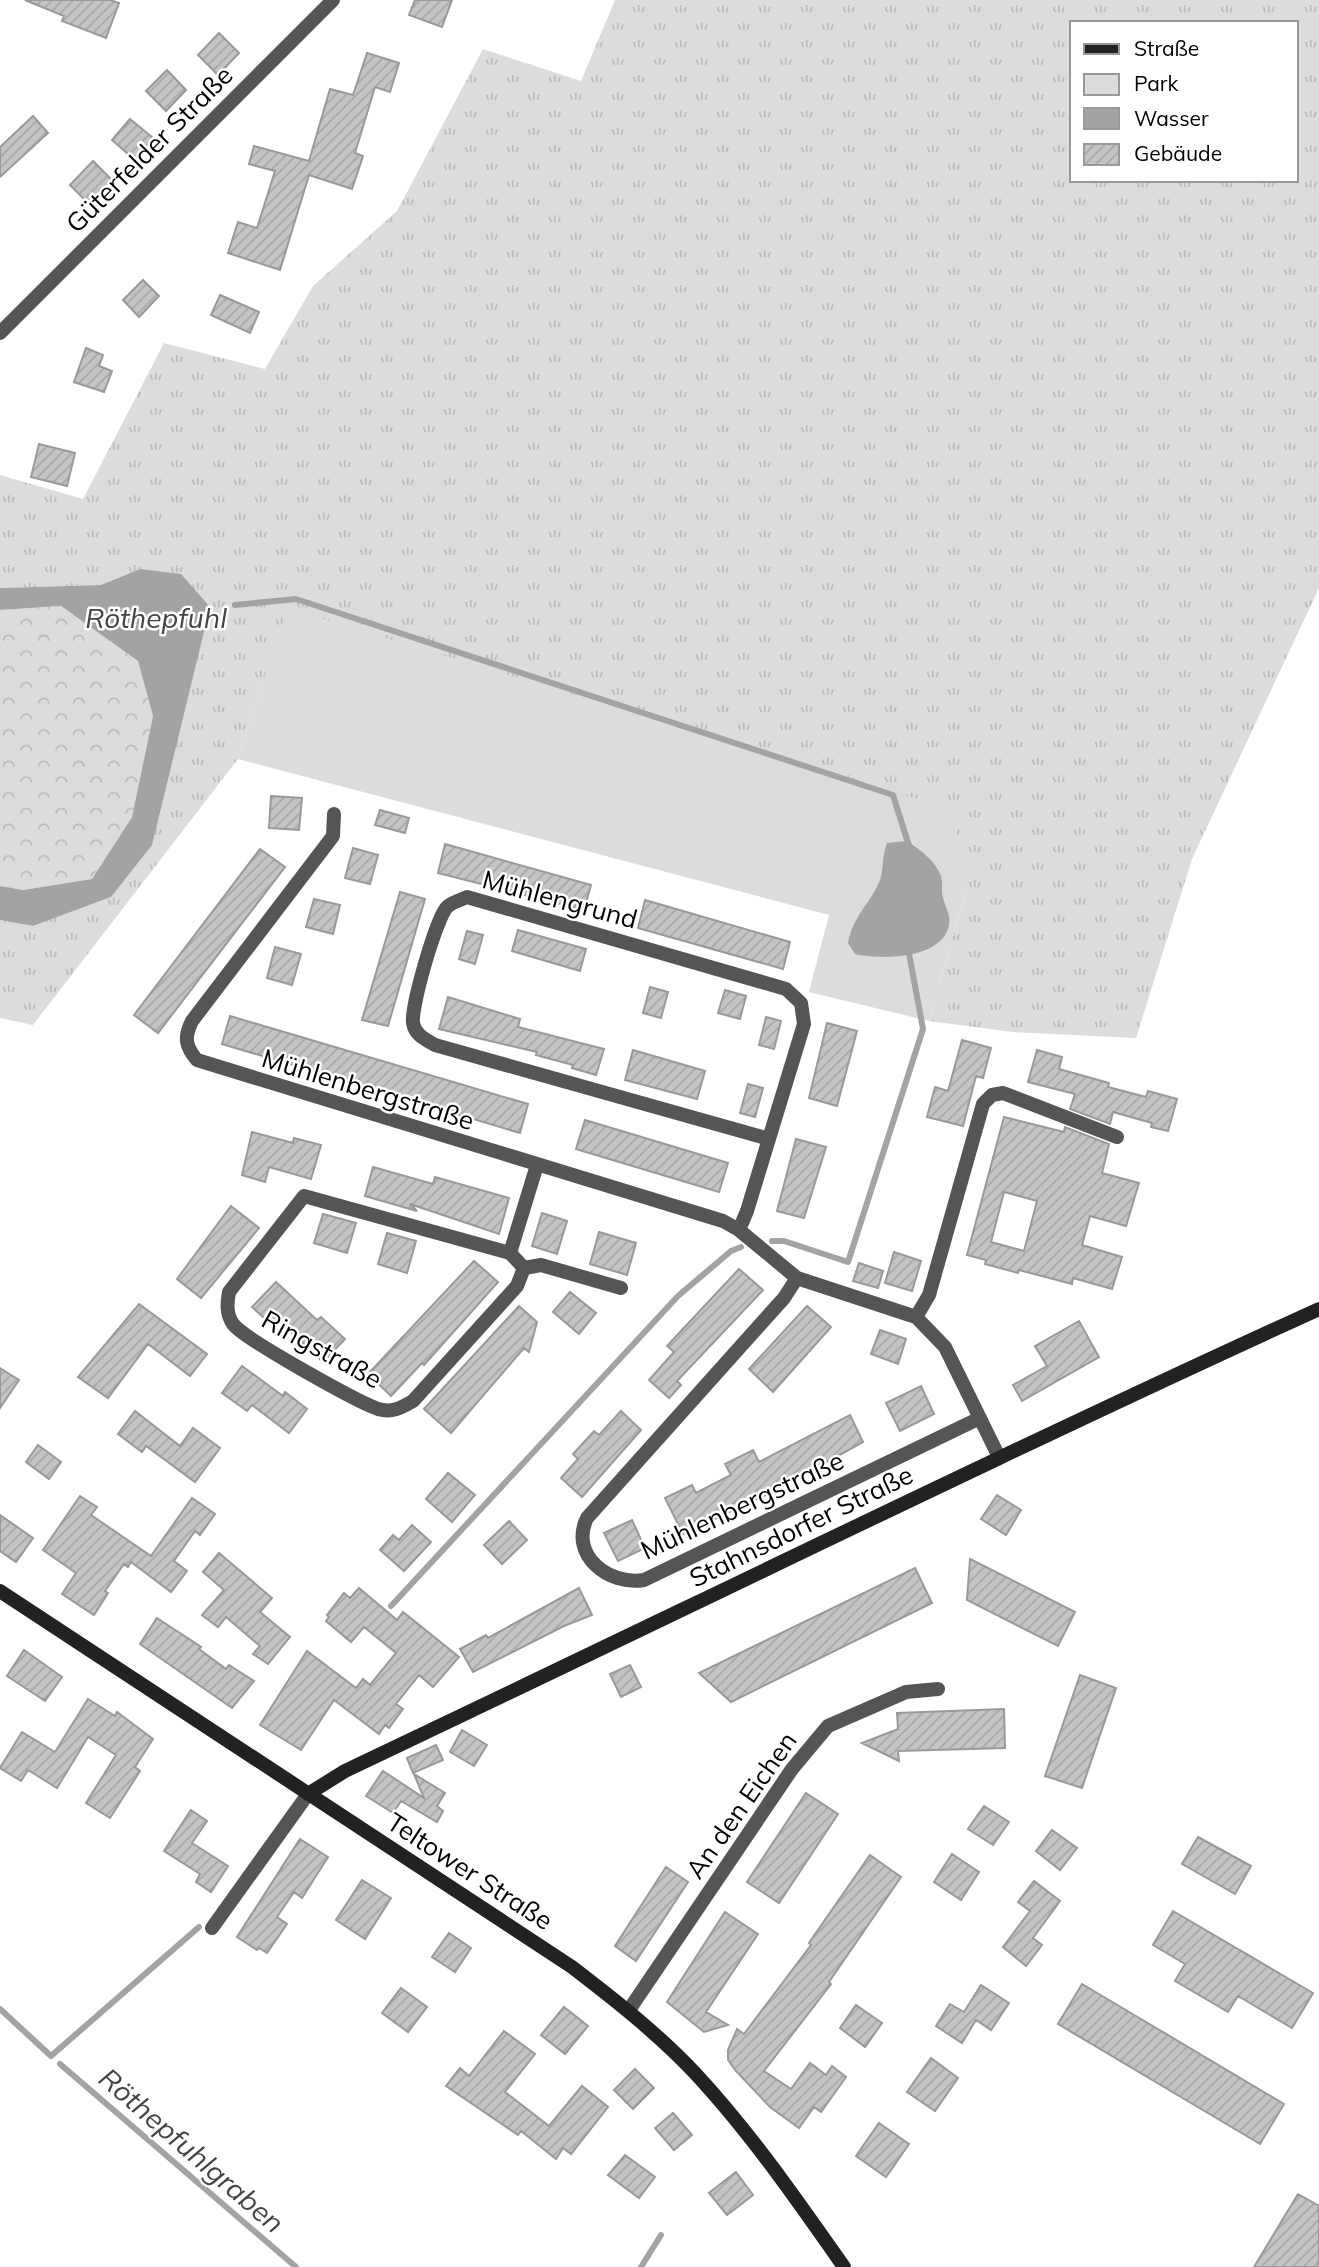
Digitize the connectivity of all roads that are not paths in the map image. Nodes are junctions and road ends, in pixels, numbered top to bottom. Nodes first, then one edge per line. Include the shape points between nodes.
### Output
1 (333, 0) edge
2 (0, 333) edge
3 (334, 814) dead end
4 (1117, 1137) dead end
5 (769, 1139) junction
6 (537, 1165) junction
7 (739, 1230) junction
8 (510, 1253) junction
9 (524, 1268) junction
10 (797, 1278) junction
11 (621, 1288) dead end
12 (1319, 1309) edge
13 (916, 1317) junction
14 (980, 1418) junction
15 (999, 1457) junction
16 (0, 1591) edge
17 (938, 1689) dead end
18 (308, 1794) junction
19 (212, 1928) dead end
20 (629, 2010) junction
21 (844, 2267) edge

1 - 2 street, Güterfelder Straße
3 - 6 street, Mühlenbergstraße via 333,836 192,1020 186,1034 188,1049 208,1065
4 - 13 street via 1003,1093 992,1095 983,1104 929,1295
5 - 5 street, Mühlengrund via 804,1024 801,1003 786,989 467,897 448,905 439,918 415,1003 413,1023 419,1037
5 - 7 street, Mühlengrund
6 - 7 street, Mühlenbergstraße via 723,1221
6 - 8 street
7 - 10 street, Mühlenbergstraße
8 - 9 street
8 - 9 street, Ringstraße via 304,1196 229,1292 226,1307 242,1333 379,1409 396,1410 413,1401 517,1286
9 - 11 street via 541,1265
10 - 13 street, Mühlenbergstraße
10 - 14 street, Mühlenbergstraße via 587,1518 582,1542 607,1575 626,1583 644,1580
12 - 15 street, Stahnsdorfer Straße
13 - 14 street, Mühlenbergstraße via 944,1347
14 - 15 street, Mühlenbergstraße
15 - 18 street, Stahnsdorfer Straße via 345,1771
16 - 18 street, Teltower Straße
17 - 20 street, An den Eichen via 906,1692 828,1726 792,1769
18 - 19 street
18 - 20 street, Teltower Straße via 572,1967
20 - 21 street, Teltower Straße via 693,2071 741,2127

